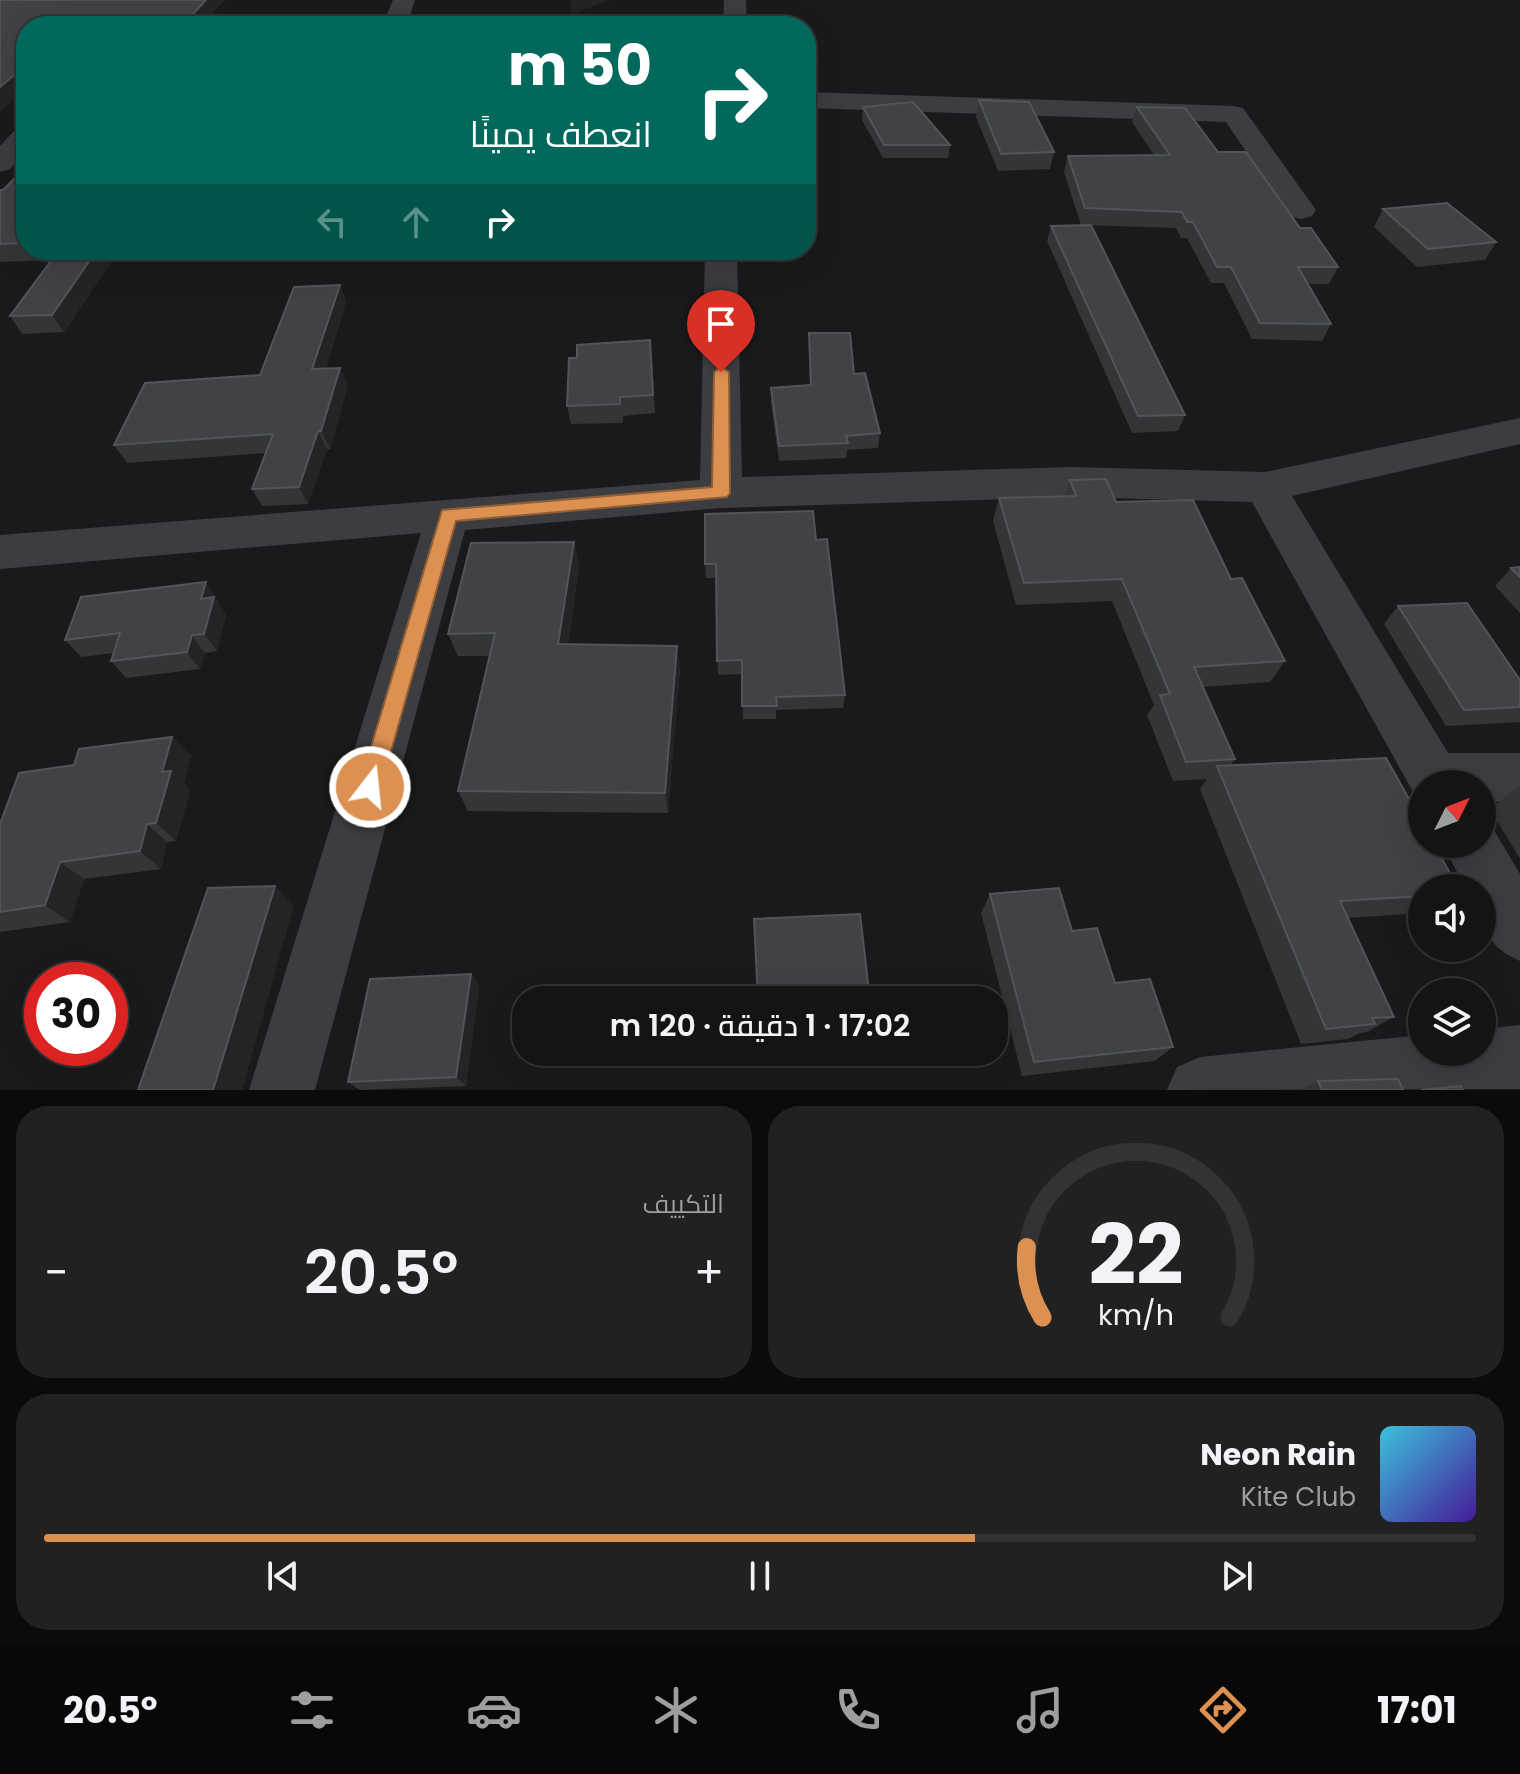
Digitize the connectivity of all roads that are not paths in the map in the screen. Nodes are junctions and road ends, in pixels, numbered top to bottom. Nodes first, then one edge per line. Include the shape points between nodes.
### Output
1 (816, 100) edge
2 (16, 146) edge
3 (0, 163) edge
4 (1301, 210) dead end
5 (721, 260) edge
6 (1520, 431) edge
7 (1265, 487) junction
8 (721, 493) junction
9 (448, 515) junction
10 (0, 552) edge
11 (1430, 770) edge
12 (1520, 777) edge
13 (1496, 778) edge
14 (1479, 858) edge
15 (1520, 931) edge
16 (1520, 1057) edge
17 (282, 1090) edge
18 (1200, 1090) edge

1 - 4 street via 1234,114
2 - 3 street
5 - 8 street
6 - 7 street
7 - 8 street via 1071,482
7 - 11 street
8 - 9 street
9 - 10 street
9 - 17 street
12 - 13 street
14 - 15 street
16 - 18 street

